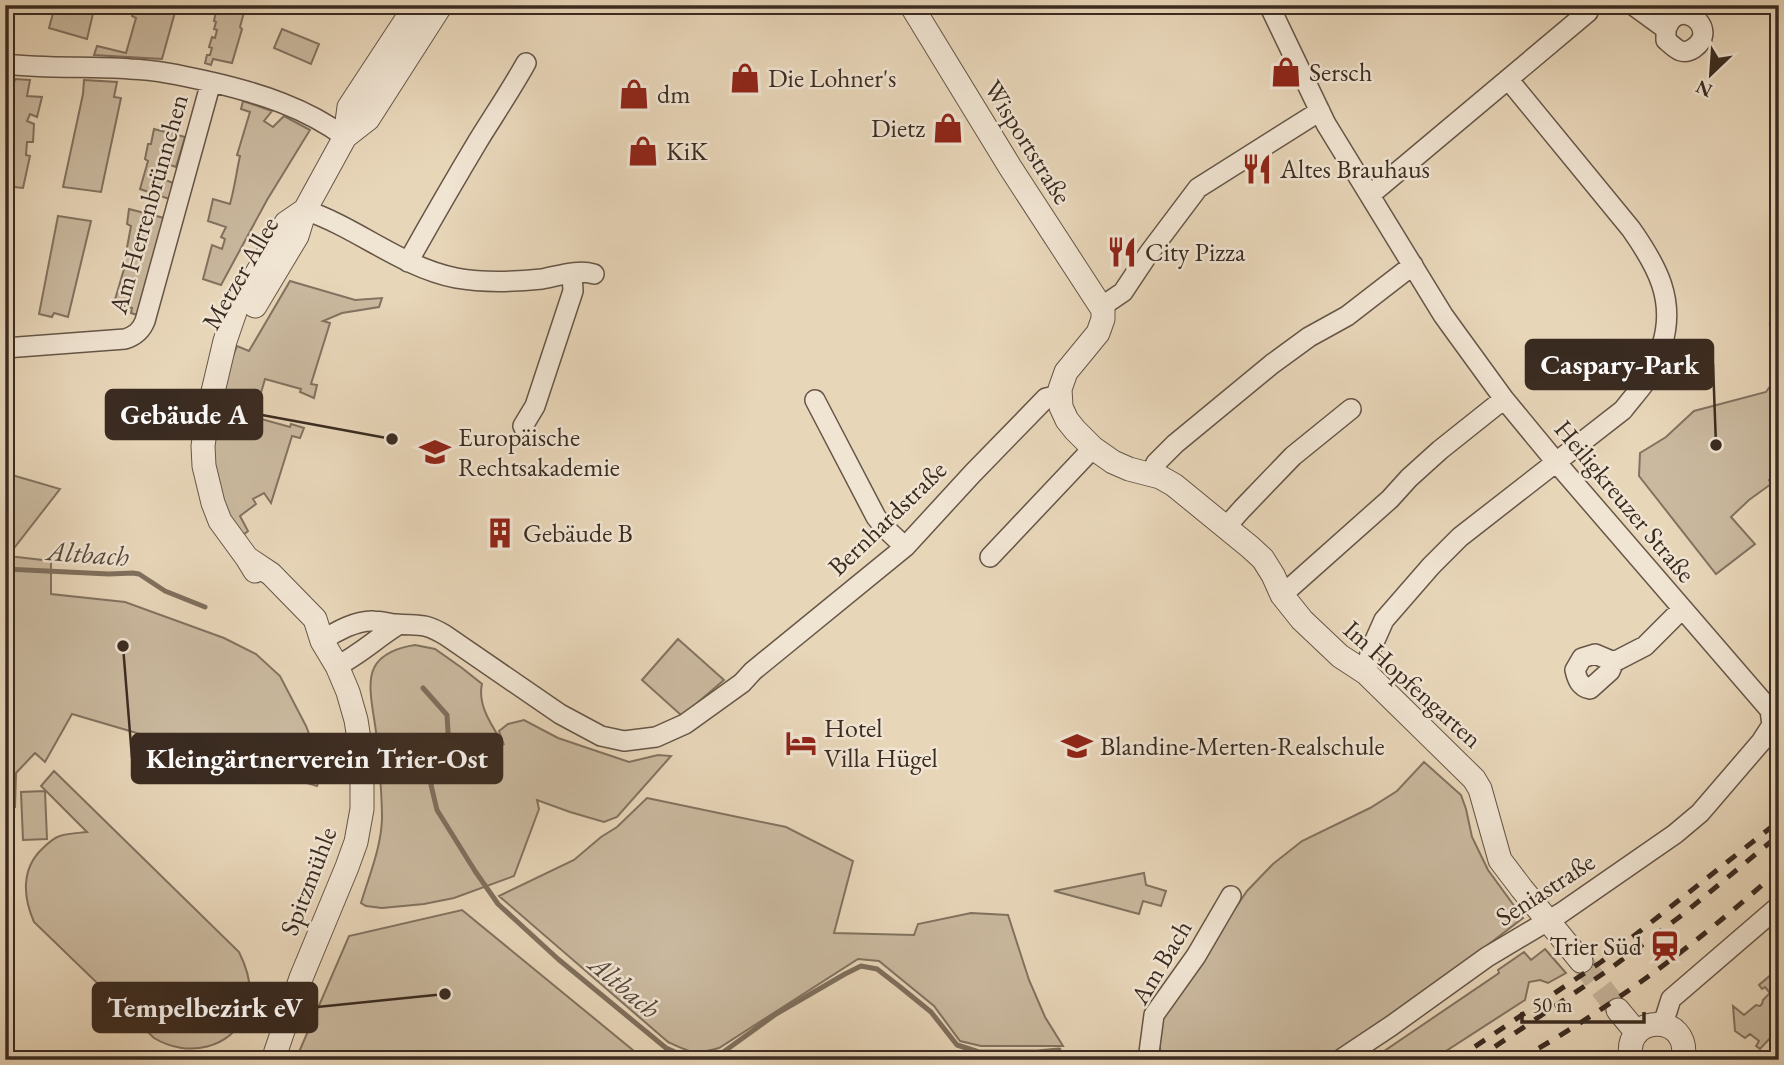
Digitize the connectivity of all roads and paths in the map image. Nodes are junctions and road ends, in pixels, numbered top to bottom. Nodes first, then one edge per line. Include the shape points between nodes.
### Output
1 (416, 5) edge
2 (441, 5) edge
3 (911, 5) edge
4 (1290, 5) edge
5 (1633, 5) edge
6 (1272, 12) edge
7 (1588, 12) dead end
8 (1666, 29) dead end
9 (526, 63) dead end
10 (5, 65) edge
11 (1508, 79) junction
12 (211, 82) junction
13 (1320, 111) junction
14 (345, 137) junction
15 (1370, 195) junction
16 (305, 210) junction
17 (408, 262) junction
18 (1413, 265) junction
19 (572, 273) junction
20 (594, 274) dead end
21 (1101, 307) junction
22 (5, 348) edge
23 (1060, 395) junction
24 (1504, 398) junction
25 (815, 400) dead end
26 (1351, 409) dead end
27 (523, 426) dead end
28 (1093, 448) junction
29 (1556, 463) junction
30 (1151, 474) junction
31 (1226, 527) junction
32 (905, 547) junction
33 (990, 557) dead end
34 (1282, 595) junction
35 (1682, 610) junction
36 (398, 625) junction
37 (322, 641) junction
38 (1614, 662) dead end
39 (337, 666) junction
40 (1366, 673) junction
41 (1760, 742) joint
42 (1231, 896) dead end
43 (1779, 906) edge
44 (1548, 921) junction
45 (1581, 961) tunnel mouth
46 (1618, 1010) tunnel mouth
47 (1663, 1024) junction
48 (1637, 1033) junction
49 (273, 1060) edge
50 (1149, 1060) edge
51 (1340, 1060) edge
52 (1632, 1060) edge
53 (1683, 1060) edge

1 - 14 street, Metzer Allee via 349,107
2 - 14 street, Metzer Allee via 368,119
3 - 21 street, Wisportstraße
4 - 6 street
5 - 8 street
6 - 13 street, Heiligkreuzer Straße
7 - 11 street
9 - 17 street
10 - 12 street, Am Herrenbrünnchen via 147,70
11 - 15 street
11 - 29 street via 1632,229 1649,255 1667,303 1665,334 1644,384 1623,410
12 - 14 street, Am Herrenbrünnchen via 291,106
12 - 22 street, Am Herrenbrünnchen via 141,329 125,339
13 - 15 street, Heiligkreuzer Straße
13 - 21 street via 1198,188 1123,292
14 - 16 street, Metzer Allee
15 - 18 street, Heiligkreuzer Straße
16 - 17 street
16 - 37 street, Metzer Allee via 286,223 231,323 203,446 210,494 220,521 260,582 302,630
17 - 19 street via 480,281 517,282
18 - 24 street, Heiligkreuzer Straße
18 - 30 street via 1348,316 1272,364 1175,444
19 - 20 street
19 - 27 street via 573,291 535,406
21 - 23 street via 1104,314 1098,334 1066,372
23 - 28 street, Im Hopfengarten via 1067,420
23 - 32 street, Bernhardstraße via 1046,398
24 - 29 street, Heiligkreuzer Straße
24 - 34 street via 1440,450
25 - 32 street via 876,517
26 - 31 street via 1293,456
28 - 30 street, Im Hopfengarten via 1120,466
28 - 33 street
29 - 35 street, Heiligkreuzer Straße
29 - 40 street via 1460,537 1431,566 1384,620
30 - 31 street, Im Hopfengarten via 1174,485
31 - 34 street, Im Hopfengarten via 1264,559
32 - 36 street, Bernhardstraße via 721,698 685,724 640,740 616,740 594,732 560,715 436,630
34 - 40 street, Im Hopfengarten via 1340,656
35 - 38 street via 1645,646
35 - 41 street, Heiligkreuzer Straße via 1770,710 1772,725
36 - 37 street, Bernhardstraße via 371,621
36 - 39 street
37 - 39 street, Spitzmühle
39 - 49 street, Spitzmühle via 352,703 360,746 360,821 351,858
40 - 44 street, Im Hopfengarten via 1475,779 1500,860
41 - 44 street, Seniastraße via 1700,813
42 - 50 street, Am Bach via 1154,1015
43 - 47 street via 1671,999
44 - 45 street, Im Hopfengarten
44 - 51 street, Seniastraße via 1487,957
46 - 48 street
47 - 48 street via 1649,1025
47 - 53 street via 1683,1041
48 - 52 street via 1630,1047

